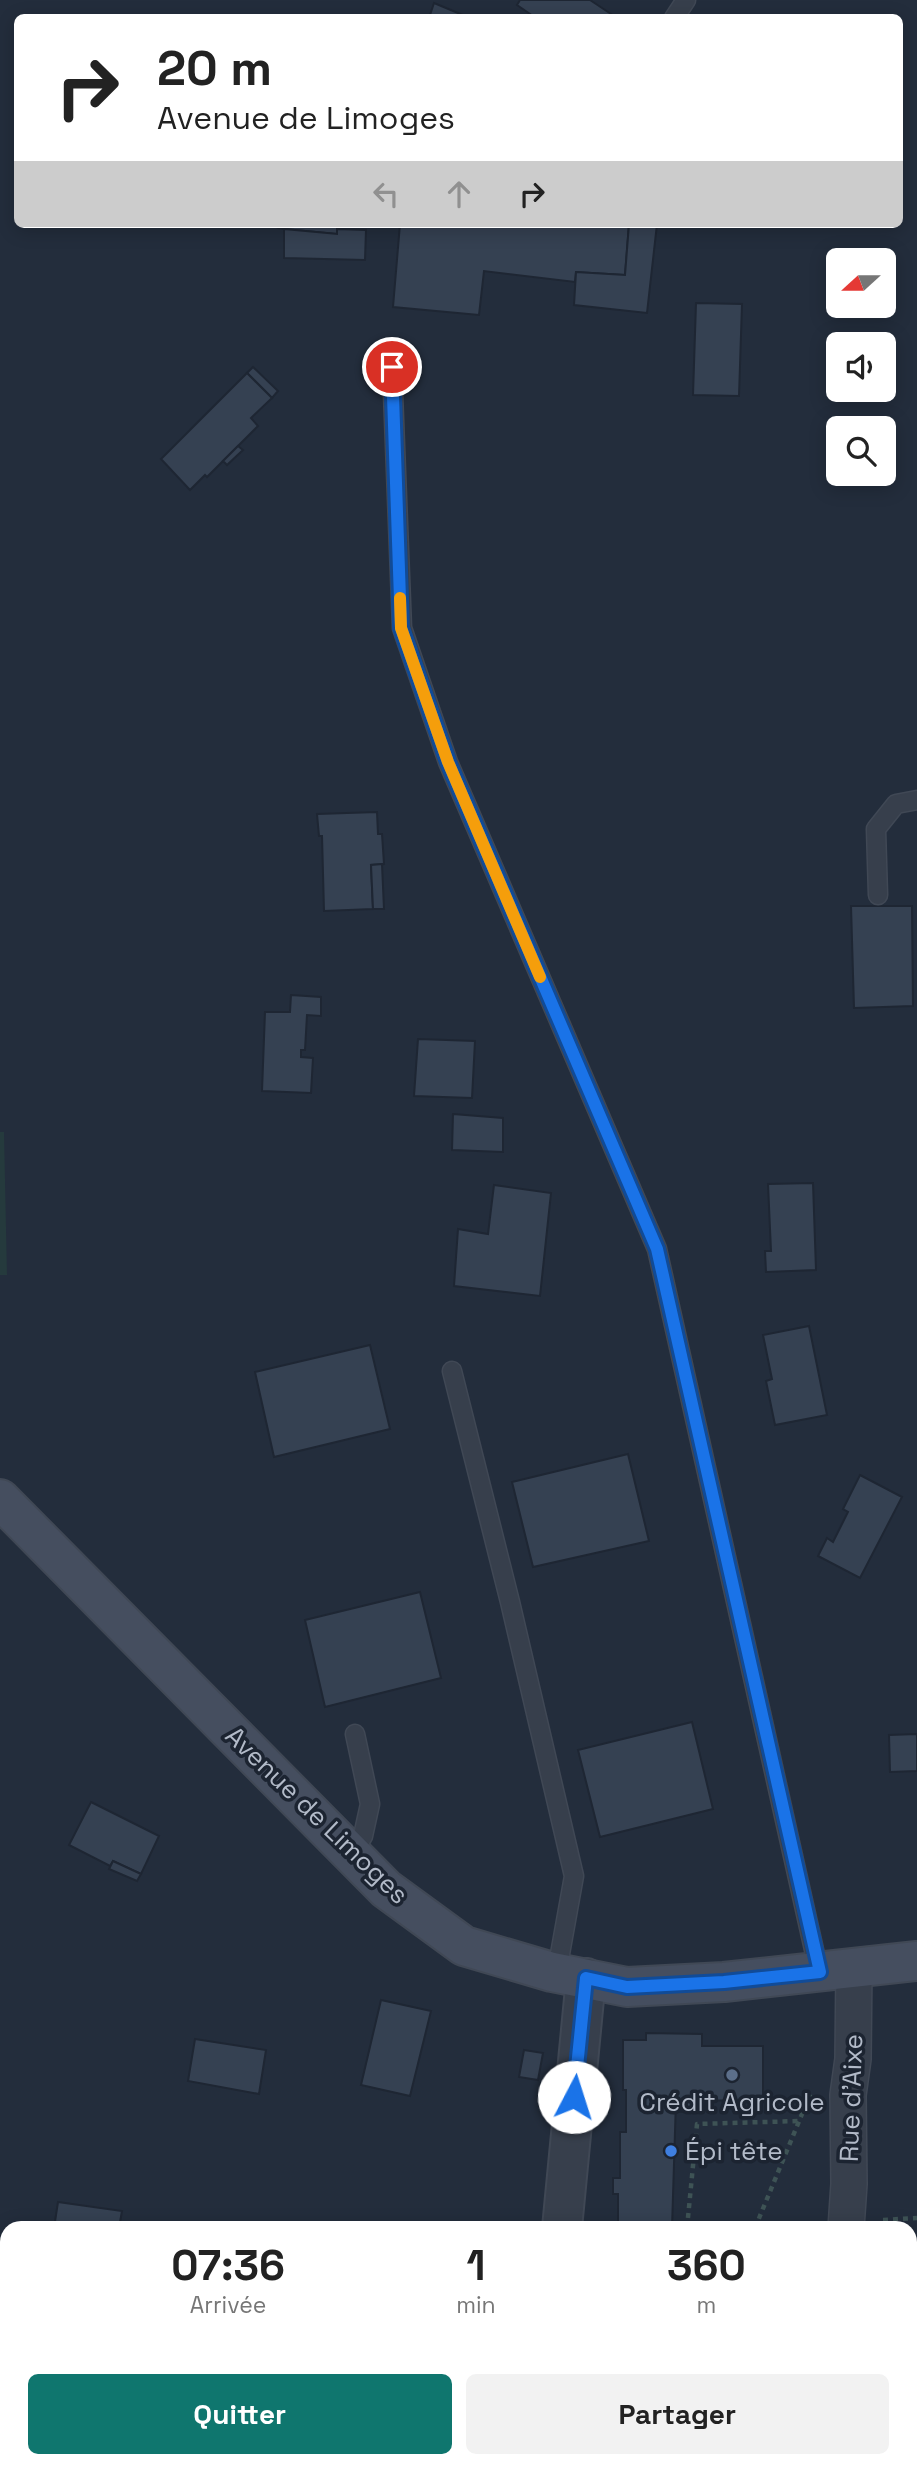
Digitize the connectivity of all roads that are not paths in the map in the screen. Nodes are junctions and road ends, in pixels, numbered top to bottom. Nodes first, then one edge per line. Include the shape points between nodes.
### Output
1 (392, 367) dead end
2 (917, 800) edge
3 (878, 895) dead end
4 (452, 1371) dead end
5 (0, 1499) edge
6 (355, 1734) dead end
7 (352, 1854) junction
8 (917, 1961) edge
9 (837, 1970) junction
10 (569, 1975) junction
11 (562, 2221) edge
12 (846, 2221) edge

1 - 9 lane via 401,628 448,762 657,1249
2 - 3 lane via 896,804 876,829
4 - 10 lane via 574,1877 560,1954
5 - 7 main road, Avenue de Limoges
6 - 7 lane via 370,1804 363,1836
7 - 10 main road, Avenue de Limoges via 386,1889 464,1946
8 - 9 main road, Avenue de Limoges
9 - 10 main road, Avenue de Limoges via 627,1987
9 - 12 street, Rue d'Aixe via 853,2059 848,2095
10 - 11 street

